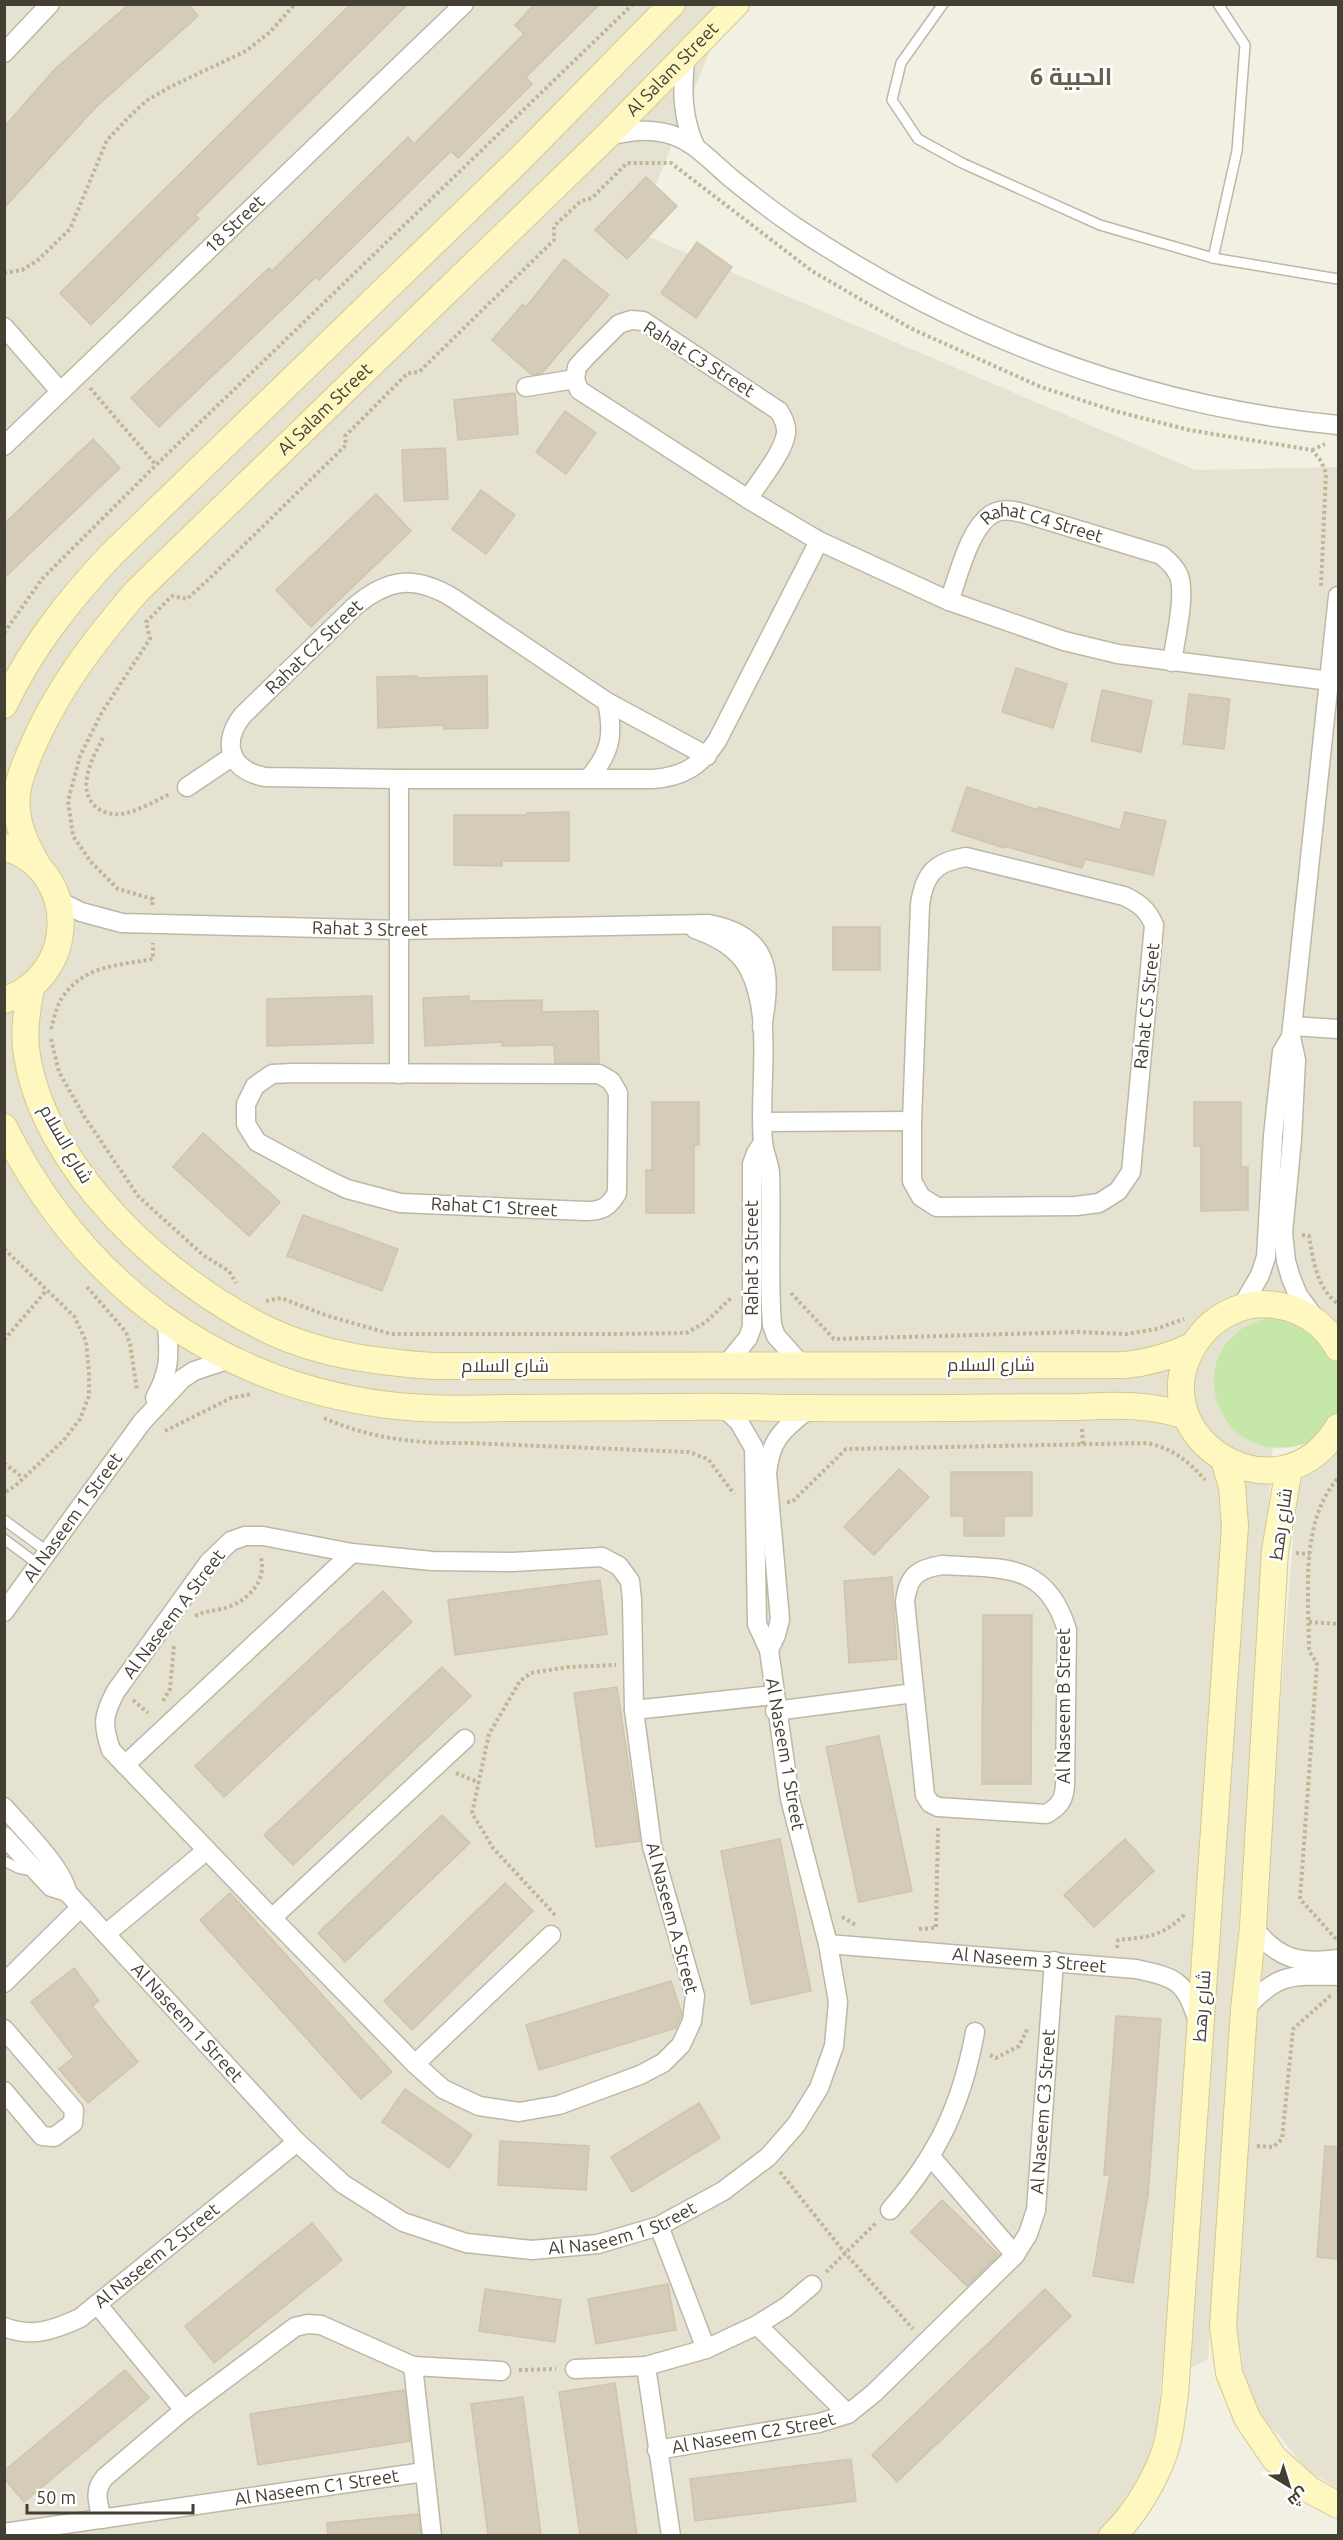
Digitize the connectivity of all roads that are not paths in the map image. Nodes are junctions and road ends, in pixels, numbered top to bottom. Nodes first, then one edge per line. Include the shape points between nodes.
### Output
1 (50, 4) edge
2 (464, 4) edge
3 (672, 4) edge
4 (736, 4) edge
5 (943, 4) edge
6 (1218, 4) edge
7 (4, 53) edge
8 (685, 59) junction
9 (607, 136) junction
10 (695, 147) junction
11 (1213, 258) junction
12 (1338, 279) edge
13 (4, 327) edge
14 (575, 379) junction
15 (526, 387) dead end
16 (60, 391) junction
17 (1338, 425) edge
18 (4, 446) edge
19 (748, 499) junction
20 (819, 541) junction
21 (1330, 594) edge
22 (949, 601) junction
23 (1172, 662) junction
24 (1334, 682) edge
25 (607, 702) junction
26 (4, 705) edge
27 (233, 756) junction
28 (707, 756) junction
29 (589, 778) junction
30 (399, 779) junction
31 (188, 787) road end
32 (4, 847) edge
33 (38, 866) junction
34 (58, 901) junction
35 (399, 930) junction
36 (32, 985) junction
37 (4, 1000) edge
38 (1338, 1029) edge
39 (1292, 1032) junction
40 (399, 1074) junction
41 (912, 1121) junction
42 (764, 1122) junction
43 (4, 1126) edge
44 (1273, 1136) junction
45 (1292, 1139) junction
46 (762, 1271) junction
47 (1241, 1308) junction
48 (166, 1323) junction
49 (1319, 1323) junction
50 (1192, 1346) junction
51 (1338, 1348) edge
52 (230, 1359) junction
53 (802, 1365) junction
54 (725, 1366) junction
55 (722, 1406) junction
56 (810, 1408) junction
57 (1186, 1416) junction
58 (142, 1422) junction
59 (1338, 1428) edge
60 (1224, 1461) junction
61 (1289, 1468) junction
62 (4, 1520) edge
63 (764, 1537) junction
64 (4, 1539) edge
65 (352, 1553) junction
66 (43, 1558) junction
67 (756, 1591) junction
68 (778, 1592) junction
69 (4, 1612) edge
70 (769, 1650) junction
71 (914, 1693) junction
72 (775, 1703) junction
73 (634, 1710) junction
74 (465, 1739) dead end
75 (125, 1765) junction
76 (4, 1807) edge
77 (30, 1837) junction
78 (8, 1848) edge
79 (207, 1850) junction
80 (67, 1892) junction
81 (81, 1907) junction
82 (272, 1918) junction
83 (1253, 1927) junction
84 (107, 1933) junction
85 (551, 1935) road end
86 (828, 1944) junction
87 (1338, 1959) edge
88 (1054, 1961) junction
89 (1338, 1976) edge
90 (4, 1983) edge
91 (1244, 2010) junction
92 (1201, 2028) junction
93 (4, 2029) edge
94 (974, 2040) road end
95 (415, 2064) junction
96 (4, 2091) edge
97 (297, 2142) junction
98 (931, 2157) junction
99 (890, 2210) road end
100 (659, 2226) junction
101 (1015, 2255) junction
102 (812, 2285) road end
103 (97, 2304) junction
104 (757, 2325) junction
105 (4, 2327) edge
106 (925, 2344) joint
107 (706, 2349) junction
108 (413, 2366) junction
109 (645, 2366) junction
110 (575, 2369) road end
111 (501, 2371) road end
112 (184, 2410) junction
113 (848, 2414) junction
114 (657, 2450) junction
115 (424, 2472) junction
116 (1338, 2505) edge
117 (102, 2518) junction
118 (4, 2533) edge
119 (432, 2535) edge
120 (671, 2535) edge
121 (1112, 2535) edge

1 - 7 street
2 - 16 street, 18 Street
3 - 26 street via 520,159 78,590 49,627
4 - 8 street, Al Salam Street
5 - 11 lane via 902,63 892,100 918,139 1100,225
6 - 11 lane via 1245,45 1237,151
8 - 9 street, Al Salam Street
8 - 10 street via 682,101
9 - 10 street via 653,131 675,136
9 - 33 street, Al Salam Street via 137,591 106,626 53,704 22,771 17,794 18,819 25,844
10 - 17 street via 763,204 821,244 908,294 997,338 1142,390 1248,414
11 - 12 lane
13 - 16 street
14 - 15 street
14 - 19 street via 579,390 590,399
14 - 19 street, Rahat C3 Street via 577,367 619,324 643,321 770,404 779,411 786,433 783,445
16 - 18 street, 18 Street
19 - 20 street
20 - 22 street
20 - 28 street
21 - 24 street
22 - 23 street via 1064,641
22 - 23 street, Rahat C4 Street via 981,522 994,512 1011,509 1161,555 1173,565 1180,578 1180,594
23 - 24 street
24 - 39 street
25 - 27 street, Rahat C2 Street via 434,587 413,582 391,584 371,592 354,607 243,715 230,741
25 - 28 street, Rahat C2 Street
25 - 29 street via 612,731 609,744
27 - 30 street via 241,767 265,777
27 - 31 street
28 - 29 street via 696,767 668,778
29 - 30 street
30 - 35 street
32 - 33 street via 16,850
33 - 34 street, Al Salam Street via 51,882
34 - 35 street, Rahat 3 Street via 104,920 122,923
34 - 36 street via 60,939 50,964
35 - 40 street
35 - 42 street, Rahat 3 Street via 709,924 730,928 748,940 762,957 768,977 762,1027
36 - 37 street
36 - 54 street, شارع السلام via 26,1048 33,1082 74,1166 138,1241 221,1305 270,1331 323,1350 377,1362 433,1366
38 - 39 street
39 - 44 street via 1282,1052
39 - 45 street via 1296,1060
40 - 40 street, Rahat C1 Street via 272,1074 255,1086 246,1104 246,1124 257,1142 304,1168 347,1189 400,1203 599,1211 617,1193 618,1093 611,1081 599,1074
41 - 41 street, Rahat C5 Street via 912,1181 921,1197 938,1207 1076,1206 1099,1203 1118,1191 1131,1172 1154,939 1148,911 1124,896 966,858 949,860 933,870 923,886 920,905
41 - 42 street
42 - 46 street, Rahat 3 Street via 763,1143 770,1173 761,1211
43 - 48 street via 64,1222 129,1293
44 - 45 street
44 - 47 street via 1266,1257
45 - 49 street via 1283,1233 1286,1261 1298,1295
46 - 53 street, Rahat 3 Street via 776,1336
46 - 54 street, Rahat 3 Street via 748,1338
47 - 49 street via 1282,1305
47 - 50 street via 1221,1316
48 - 52 street
48 - 58 street, Al Naseem 1 Street via 168,1371
49 - 51 street
50 - 53 street, شارع السلام via 1148,1363 1124,1365
50 - 57 street via 1181,1392
52 - 55 street via 280,1380 334,1396 388,1405 444,1409
52 - 58 street, Al Naseem 1 Street via 182,1379
53 - 54 street, شارع السلام
55 - 56 street
55 - 63 street, Al Naseem 1 Street via 739,1422 754,1448
56 - 57 street via 1127,1405 1166,1409
56 - 63 street, Al Naseem 1 Street via 781,1431 773,1444 768,1459
57 - 60 street via 1195,1434
58 - 66 street, Al Naseem 1 Street
59 - 61 street via 1325,1446
60 - 61 street via 1244,1469
60 - 92 street, شارع رهط via 1232,1486 1235,1526
61 - 83 street, شارع رهط via 1275,1551
62 - 66 lane
63 - 67 street, Al Naseem 1 Street
63 - 68 street, Al Naseem 1 Street
64 - 66 lane
65 - 73 street, Al Naseem A Street via 443,1561 602,1557 619,1566 630,1581 632,1600
65 - 75 street
65 - 75 street, Al Naseem A Street via 263,1536 245,1536 220,1549 106,1710 104,1730 111,1750
66 - 69 street, Al Naseem 1 Street
67 - 68 street
67 - 70 street, Al Naseem 1 Street via 757,1624
68 - 70 street, Al Naseem 1 Street via 780,1619
70 - 72 street, Al Naseem 1 Street
71 - 71 street, Al Naseem B Street via 905,1602 907,1587 915,1575 927,1567 942,1565 1011,1569 1040,1584 1060,1609 1067,1629 1064,1798 1057,1808 1046,1814 938,1808 930,1803 925,1795
71 - 72 street
72 - 73 street
72 - 86 street, Al Naseem 1 Street via 789,1799
73 - 95 street, Al Naseem A Street via 652,1846 695,1996 692,2021 681,2045 663,2063 640,2075 559,2105 519,2112 479,2106 443,2089
74 - 82 street
75 - 79 street, Al Naseem A Street
76 - 77 street, Al Naseem 1 Street
77 - 78 street
77 - 80 street, Al Naseem 1 Street via 63,1877
78 - 80 street, Al Naseem 1 Street via 51,1887
79 - 82 street, Al Naseem A Street
79 - 84 street
80 - 81 street, Al Naseem 1 Street
81 - 84 street, Al Naseem 1 Street
81 - 90 street
82 - 95 street, Al Naseem A Street
83 - 87 street via 1271,1948 1295,1960
83 - 91 street, شارع رهط
84 - 97 street, Al Naseem 1 Street
85 - 95 street
86 - 88 street, Al Naseem 3 Street
86 - 100 street, Al Naseem 1 Street via 838,2001 834,2046 819,2088 768,2157 723,2191
88 - 92 street, Al Naseem 3 Street via 1117,1966 1169,1976 1183,1987
88 - 101 street, Al Naseem C3 Street via 1036,2210
89 - 91 street via 1289,1977 1271,1983
91 - 116 street, شارع رهط via 1223,2326 1230,2373 1247,2418 1274,2458 1310,2490
92 - 121 street, شارع رهط via 1175,2394 1168,2442 1149,2488
93 - 96 street via 74,2110 73,2123 54,2137 42,2136
94 - 98 street via 960,2097
97 - 100 street, Al Naseem 1 Street via 343,2184 403,2222 466,2243 532,2250 598,2244
97 - 103 street, Al Naseem 2 Street
98 - 99 street
98 - 101 street
100 - 107 street
101 - 106 street, Al Naseem C3 Street
102 - 104 street
103 - 105 street, Al Naseem 2 Street via 80,2318 51,2332 18,2333
103 - 112 street
104 - 107 street
104 - 113 street, Al Naseem C2 Street
106 - 113 street, Al Naseem C2 Street
107 - 109 street
108 - 111 street
108 - 112 street via 321,2325 308,2324 284,2334
108 - 115 street, Al Naseem C1 Street
109 - 110 street
109 - 114 street, Al Naseem C2 Street
112 - 117 street via 100,2482 97,2495
113 - 114 street, Al Naseem C2 Street via 819,2423
114 - 120 street, Al Naseem C2 Street
115 - 117 street, Al Naseem C1 Street
115 - 119 street, Al Naseem C1 Street
117 - 118 street, Al Naseem C1 Street

